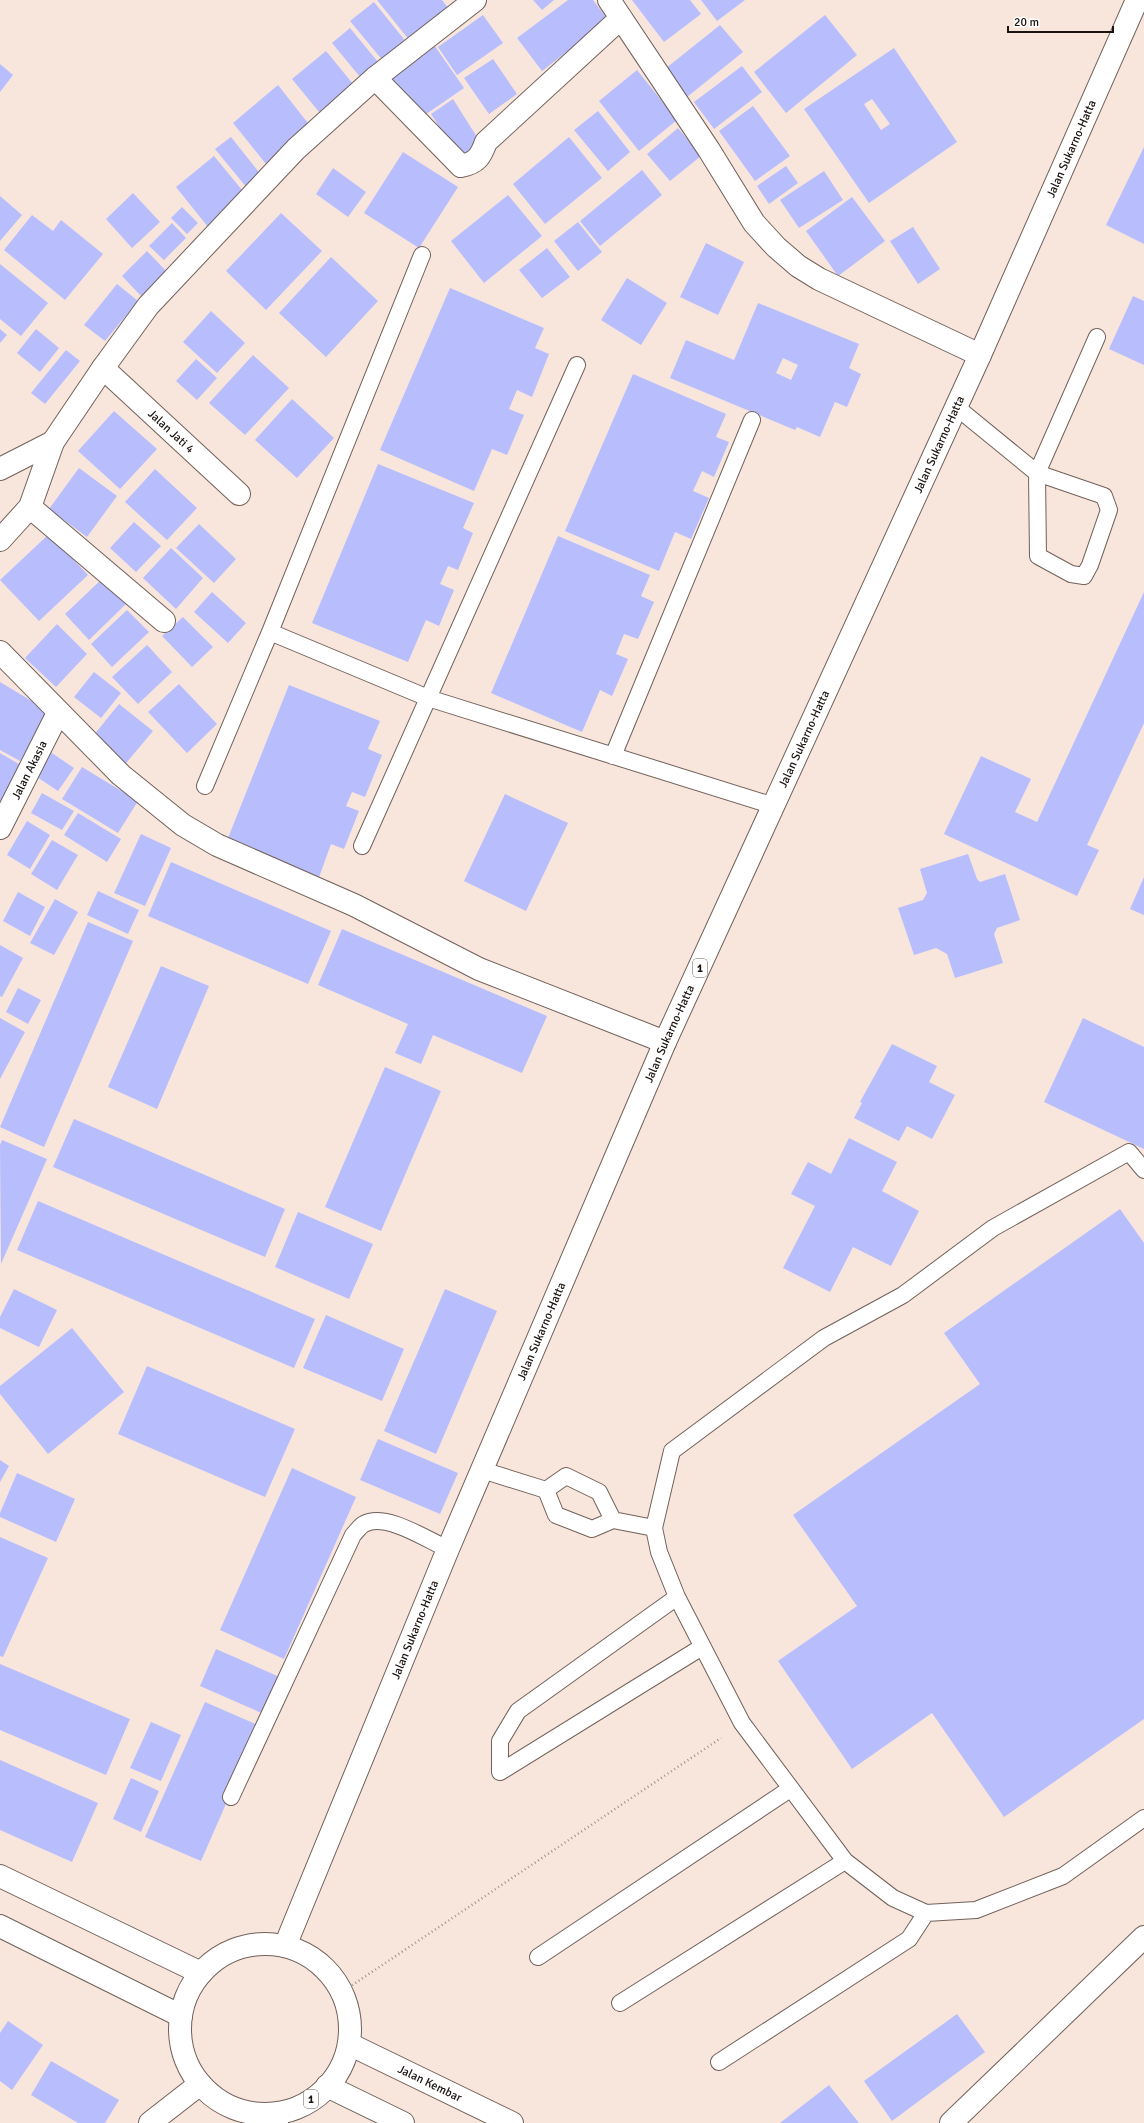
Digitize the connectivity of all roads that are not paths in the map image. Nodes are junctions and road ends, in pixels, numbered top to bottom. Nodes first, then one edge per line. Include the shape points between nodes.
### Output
1 (474, 0) edge
2 (608, 0) edge
3 (1137, 0) edge
4 (621, 18) junction
5 (375, 78) junction
6 (422, 256) dead end
7 (1097, 337) dead end
8 (980, 355) junction
9 (577, 365) dead end
10 (103, 368) junction
11 (955, 406) junction
12 (752, 420) dead end
13 (53, 442) junction
14 (0, 469) edge
15 (1037, 472) junction
16 (239, 494) dead end
17 (30, 508) junction
18 (0, 540) edge
19 (164, 621) dead end
20 (270, 632) junction
21 (0, 652) edge
22 (428, 698) junction
23 (58, 713) junction
24 (613, 756) junction
25 (205, 786) dead end
26 (774, 806) junction
27 (0, 828) edge
28 (362, 846) dead end
29 (665, 1042) junction
30 (1144, 1170) edge
31 (482, 1470) junction
32 (546, 1490) junction
33 (613, 1520) junction
34 (654, 1528) junction
35 (448, 1549) junction
36 (677, 1597) junction
37 (702, 1647) junction
38 (790, 1789) junction
39 (231, 1797) dead end
40 (1144, 1818) edge
41 (845, 1861) junction
42 (0, 1876) edge
43 (926, 1913) junction
44 (0, 1926) edge
45 (1144, 1937) edge
46 (285, 1946) junction
47 (538, 1957) dead end
48 (201, 1973) junction
49 (620, 2003) dead end
50 (181, 2016) junction
51 (349, 2044) junction
52 (719, 2062) dead end
53 (200, 2084) junction
54 (327, 2086) junction
55 (276, 2118) edge
56 (150, 2123) edge
57 (403, 2123) edge
58 (512, 2123) edge
59 (951, 2123) edge

1 - 5 main road
2 - 4 main road
3 - 8 main road, Jalan Sukarno-Hatta / 1
4 - 5 main road via 486,142 478,160 461,166
4 - 8 main road via 754,222 776,247 798,266 819,279
5 - 10 main road via 296,149 148,306
6 - 20 lane
7 - 15 lane
8 - 11 main road, Jalan Sukarno-Hatta / 1
9 - 22 lane
10 - 13 main road
10 - 16 main road, Jalan Jati 4
11 - 15 lane
11 - 26 main road, Jalan Sukarno-Hatta / 1
12 - 24 lane
13 - 14 main road
13 - 17 main road
15 - 15 lane via 1104,496 1109,510 1084,576 1071,574 1038,556
17 - 18 main road
17 - 19 main road
20 - 22 lane
20 - 25 lane
21 - 23 main road
22 - 24 lane
22 - 28 lane
23 - 27 main road, Jalan Akasia
23 - 29 main road via 121,775 183,826 217,845 354,905 479,969
24 - 26 lane
26 - 29 main road, Jalan Sukarno-Hatta / 1
29 - 31 main road, Jalan Sukarno-Hatta / 1
30 - 34 lane via 1129,1152 993,1228 903,1295 824,1338 672,1451
31 - 32 lane
31 - 35 main road, Jalan Sukarno-Hatta / 1
32 - 33 lane via 556,1515 592,1529
32 - 33 lane via 566,1476 599,1492
33 - 34 lane
34 - 36 lane via 659,1552
35 - 39 lane via 392,1523 376,1520 364,1524 353,1535
35 - 46 main road, Jalan Sukarno-Hatta / 1
36 - 37 lane
36 - 37 lane via 518,1711 500,1741 500,1772
37 - 38 lane via 742,1723
38 - 41 lane
38 - 47 lane
40 - 43 lane via 1063,1876 976,1910
41 - 43 lane via 893,1898
41 - 49 lane
42 - 48 main road
43 - 52 lane via 909,1939
44 - 50 main road
45 - 59 main road
46 - 48 main road, 1 via 262,1943 239,1947 219,1958
46 - 51 main road, 1 via 303,1952 319,1962 332,1976 342,1992 350,2018
48 - 50 main road, 1
50 - 53 main road, 1 via 183,2053 189,2069
51 - 54 main road, 1 via 341,2068
51 - 58 main road, Jalan Kembar
53 - 55 main road, 1 via 221,2102 240,2110
53 - 56 main road
54 - 55 main road, 1 via 302,2105
54 - 57 main road

